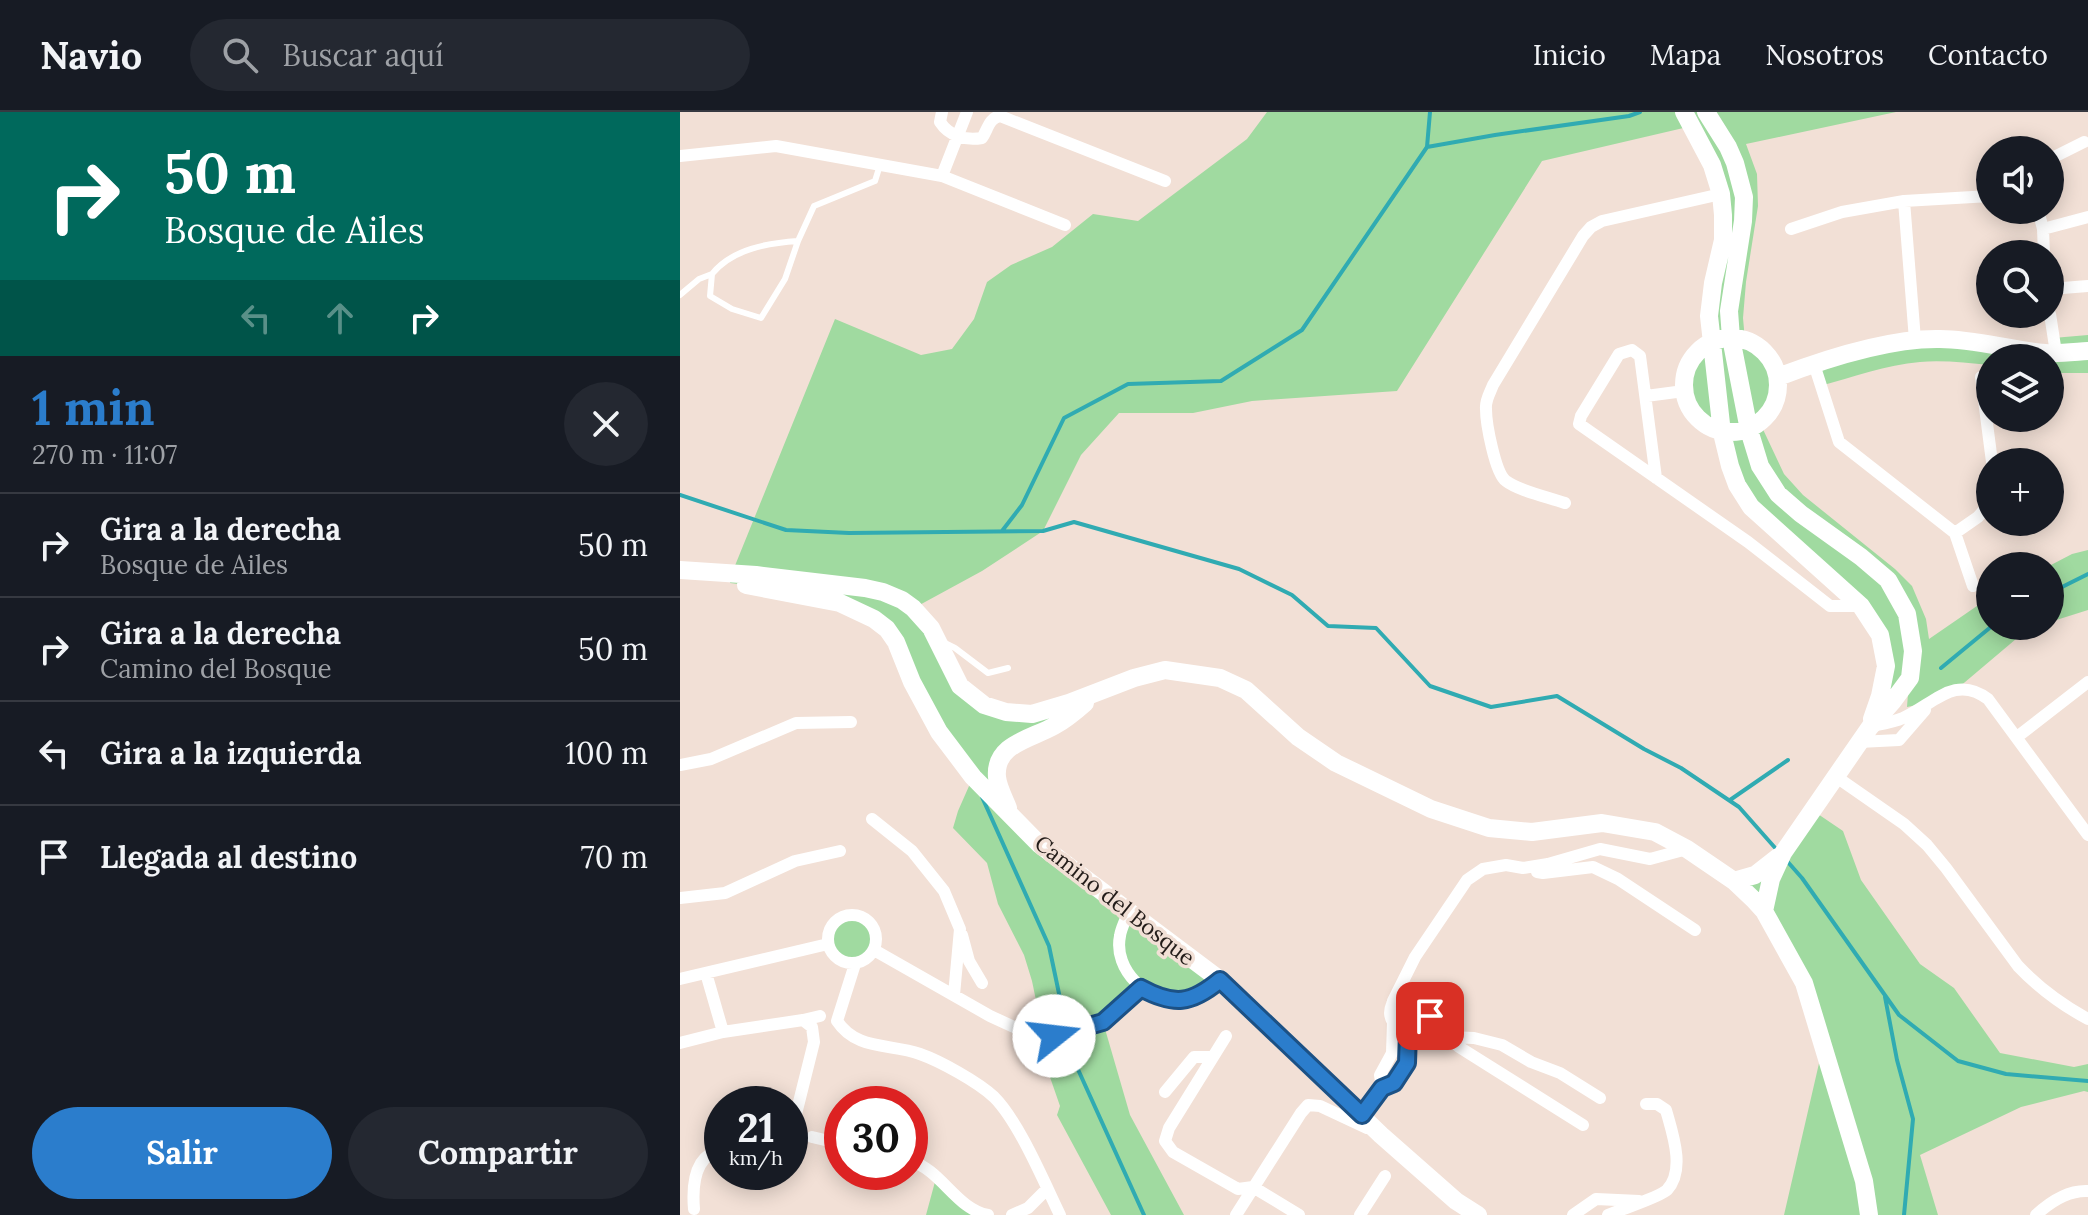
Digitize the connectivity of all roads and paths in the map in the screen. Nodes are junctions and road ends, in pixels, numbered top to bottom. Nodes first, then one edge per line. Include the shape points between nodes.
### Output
1 (942, 112) edge
2 (967, 112) edge
3 (1684, 112) edge
4 (1706, 112) edge
5 (957, 137) junction
6 (2084, 142) dead end
7 (2064, 152) edge
8 (680, 156) edge
9 (1735, 163) junction
10 (880, 165) junction
11 (1714, 170) junction
12 (942, 176) junction
13 (1165, 181) dead end
14 (1721, 194) junction
15 (1976, 197) edge
16 (1904, 201) junction
17 (2088, 217) edge
18 (2042, 224) edge
19 (1065, 225) dead end
20 (1791, 229) dead end
21 (2043, 229) junction
22 (2043, 240) edge
23 (798, 241) junction
24 (712, 274) junction
25 (2088, 286) edge
26 (2064, 288) edge
27 (680, 295) edge
28 (1731, 338) junction
29 (1915, 340) junction
30 (1712, 342) junction
31 (1991, 344) edge
32 (2088, 351) edge
33 (2064, 352) edge
34 (1814, 364) junction
35 (1778, 377) junction
36 (1684, 391) junction
37 (1646, 396) junction
38 (1749, 430) junction
39 (1722, 433) junction
40 (1656, 478) junction
41 (1565, 503) dead end
42 (1976, 518) edge
43 (1955, 533) junction
44 (680, 570) edge
45 (680, 579) edge
46 (1973, 586) dead end
47 (1861, 606) junction
48 (938, 640) junction
49 (1008, 668) dead end
50 (2088, 682) edge
51 (1103, 689) junction
52 (1932, 702) junction
53 (851, 722) dead end
54 (1865, 734) junction
55 (2017, 737) junction
56 (680, 765) edge
57 (1835, 776) junction
58 (1011, 814) junction
59 (872, 819) dead end
60 (2088, 835) edge
61 (1687, 849) junction
62 (840, 851) dead end
63 (1783, 853) junction
64 (1523, 868) junction
65 (1734, 881) junction
66 (680, 898) edge
67 (1764, 911) junction
68 (1128, 912) junction
69 (960, 929) junction
70 (1695, 930) dead end
71 (828, 944) junction
72 (874, 950) junction
73 (1415, 957) junction
74 (855, 964) junction
75 (706, 973) junction
76 (680, 979) edge
77 (1220, 980) junction
78 (982, 983) dead end
79 (1141, 988) junction
80 (1419, 994) junction
81 (954, 995) junction
82 (1393, 1001) junction
83 (1430, 1006) junction
84 (820, 1016) dead end
85 (2088, 1019) edge
86 (803, 1020) junction
87 (1393, 1023) junction
88 (1413, 1031) junction
89 (723, 1032) junction
90 (1226, 1036) dead end
91 (1448, 1037) junction
92 (680, 1043) edge
93 (1213, 1057) junction
94 (803, 1086) edge
95 (1382, 1088) junction
96 (1165, 1092) dead end
97 (1600, 1098) dead end
98 (1646, 1104) dead end
99 (1362, 1115) junction
100 (1583, 1125) dead end
101 (1381, 1135) junction
102 (812, 1137) dead end
103 (824, 1140) edge
104 (704, 1159) edge
105 (928, 1172) edge
106 (1385, 1176) dead end
107 (1253, 1187) junction
108 (1047, 1189) junction
109 (2088, 1191) edge
110 (1642, 1201) junction
111 (694, 1209) dead end
112 (988, 1215) edge
113 (1012, 1215) edge
114 (1060, 1215) edge
115 (1236, 1215) edge
116 (1299, 1215) edge
117 (1360, 1215) edge
118 (1478, 1215) edge
119 (1573, 1215) edge
120 (1608, 1215) edge
121 (1869, 1215) edge
122 (2036, 1215) edge

1 - 5 street via 944,129
2 - 5 street
3 - 11 street
4 - 9 street
5 - 12 street
5 - 13 street via 982,138 993,117 1000,116
6 - 7 street
8 - 10 street via 776,146
9 - 11 street
9 - 28 street via 1744,197 1729,311
10 - 12 street
10 - 23 lane via 875,181 814,206
11 - 14 street
12 - 19 street
14 - 30 street via 1723,240 1710,305
14 - 41 street via 1591,227 1493,385 1485,409 1502,479
15 - 16 street
16 - 20 street via 1842,212
16 - 29 street
17 - 21 street
18 - 21 street
21 - 22 street
23 - 24 lane via 769,243 738,254
23 - 24 lane via 785,279 761,318 710,296
24 - 27 lane
25 - 26 street
28 - 30 street
28 - 35 street via 1752,343 1769,357
28 - 38 street
29 - 31 street
29 - 34 street
30 - 36 street via 1693,357
30 - 39 street
32 - 33 street
34 - 35 street
34 - 43 street via 1839,442
35 - 38 street via 1777,398 1766,417
36 - 37 street
36 - 39 street via 1701,422
37 - 40 street
37 - 40 street via 1640,356 1632,350 1619,354 1579,424
38 - 39 street
38 - 54 street via 1760,466 1778,494 1888,580 1907,614 1913,651 1910,678
39 - 47 street via 1737,485 1751,507
40 - 47 street via 1830,606
42 - 43 street
43 - 46 street
44 - 48 street via 883,592 913,608
45 - 58 street, Camino del Bosque via 742,584 840,603 874,619 896,642 939,732 973,777
47 - 54 street via 1880,635 1886,666
48 - 49 lane via 988,673
48 - 51 street via 960,686 984,705 1006,712 1032,714
50 - 55 street
51 - 58 street via 1055,726 1004,753 997,780
51 - 61 street via 1165,670 1220,678 1246,690 1336,763 1431,809 1489,828 1532,832 1602,823 1655,832
52 - 54 street
52 - 54 street via 1899,740
52 - 55 street via 1958,688 1977,691
53 - 56 street via 796,723 711,759
54 - 57 street
55 - 60 street
57 - 63 street
57 - 85 street via 1927,845 2018,966
58 - 68 street, Camino del Bosque via 1039,844
59 - 69 street via 912,851 944,891
61 - 64 street via 1650,859 1600,849
61 - 65 street
62 - 66 street via 795,861 725,893
63 - 65 street via 1755,875
63 - 67 street
64 - 70 street via 1543,873 1593,867
64 - 73 street via 1483,869 1467,880
65 - 67 street
67 - 121 street via 1804,983 1864,1181
68 - 77 street, Camino del Bosque
68 - 79 street via 1119,939 1124,966
69 - 78 street
69 - 81 street
71 - 72 street via 830,929 840,917 856,914 870,921 877,935
71 - 74 street via 833,955
71 - 75 street
72 - 74 street
72 - 81 street
73 - 80 street
73 - 82 street
74 - 108 street via 837,1021 846,1034 919,1053 994,1097
75 - 76 street
75 - 89 street
77 - 79 street via 1203,994 1182,1000 1160,998
77 - 99 street, Camino del Bosque
79 - 81 street via 1103,1022 1054,1036 1025,1032
80 - 82 street via 1410,991
80 - 83 street
82 - 87 street
83 - 88 street via 1426,1024
83 - 91 street
84 - 86 street
86 - 89 street
86 - 94 street via 812,1027 814,1042
87 - 88 street
87 - 95 street via 1392,1053 1380,1075
88 - 91 street
88 - 95 street via 1407,1063 1394,1083
89 - 92 street
90 - 93 street
91 - 97 street via 1502,1045
91 - 100 street
93 - 96 street via 1194,1057
93 - 107 street via 1165,1141 1173,1152 1238,1189
95 - 99 street
98 - 110 street via 1666,1110 1676,1164 1666,1192
99 - 101 street, Camino del Bosque
101 - 107 street via 1308,1105
101 - 118 street, Camino del Bosque
102 - 103 street
104 - 111 street via 693,1190
105 - 112 street via 958,1199
106 - 117 street
107 - 115 street
107 - 116 street
108 - 113 street
108 - 114 street
109 - 122 street via 2076,1191
110 - 119 street via 1596,1199
110 - 120 street

